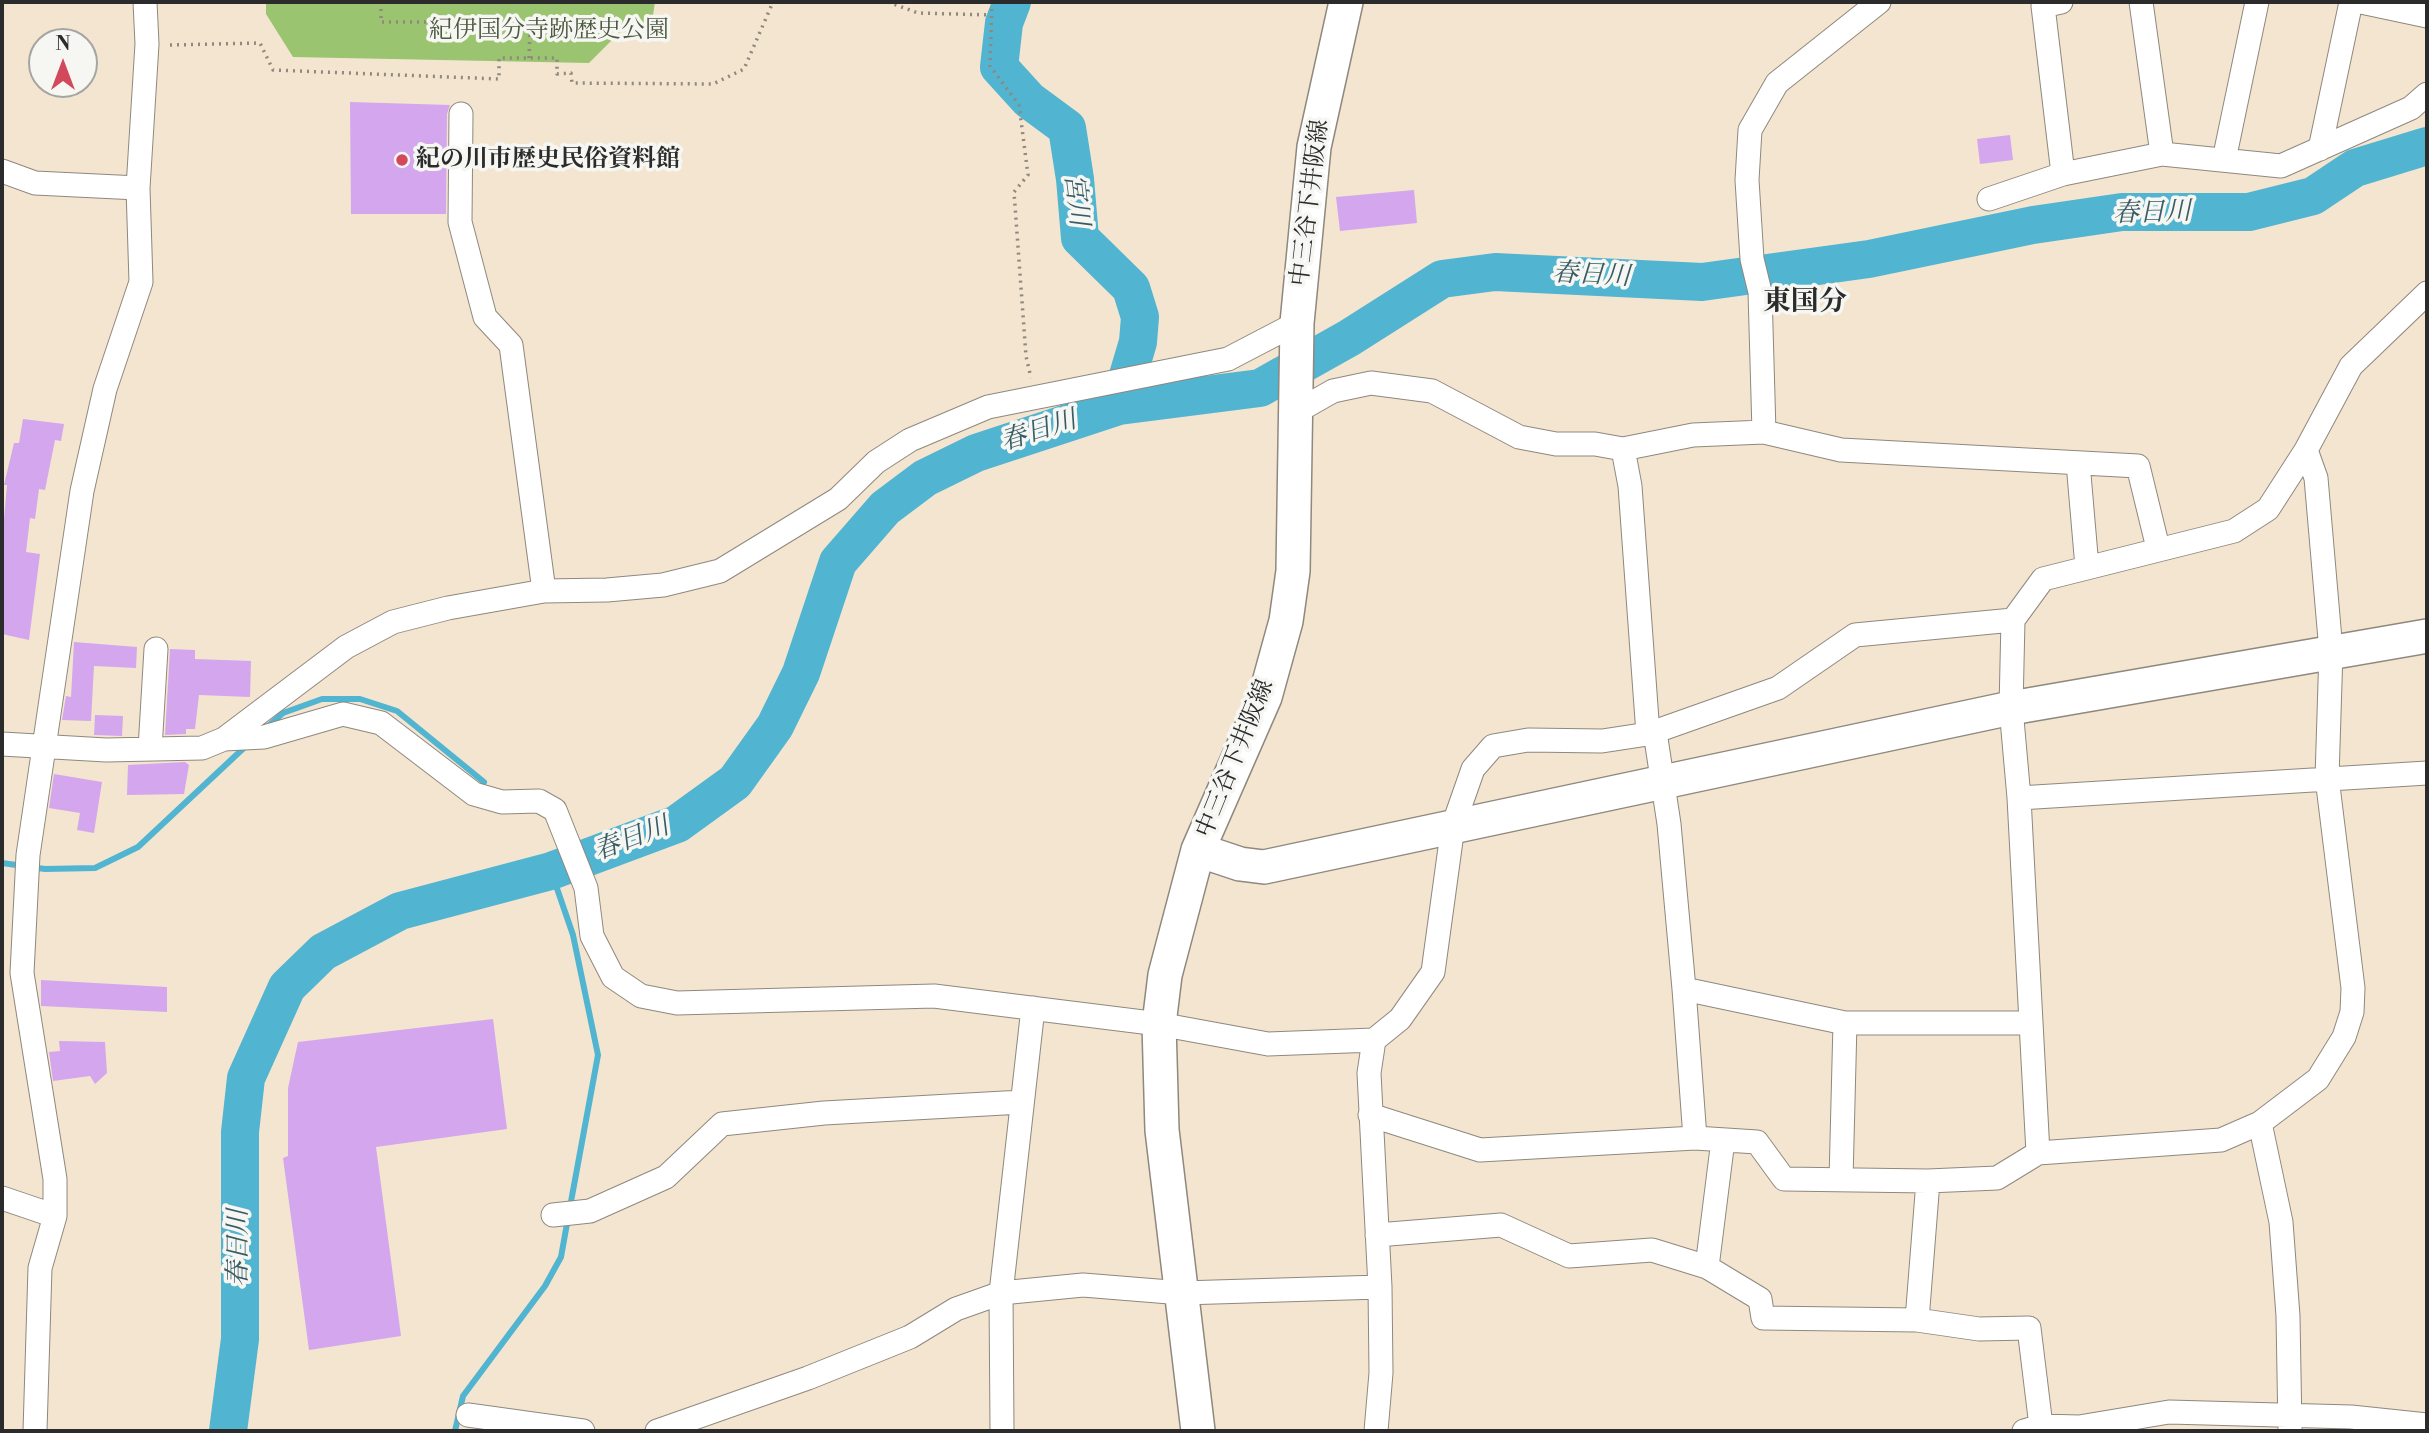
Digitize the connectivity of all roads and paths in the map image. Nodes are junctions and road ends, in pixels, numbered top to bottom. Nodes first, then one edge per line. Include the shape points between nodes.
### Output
1 (145, 2) edge
2 (381, 2) edge
3 (773, 2) edge
4 (888, 2) edge
5 (992, 2) edge
6 (1346, 2) edge
7 (1879, 2) edge
8 (2061, 2) edge
9 (2141, 2) edge
10 (2257, 2) edge
11 (2351, 2) edge
12 (2361, 2) edge
13 (991, 15) junction
14 (2427, 16) edge
15 (571, 28) dead end
16 (530, 29) junction
17 (147, 44) junction
18 (529, 58) junction
19 (2427, 94) edge
20 (461, 114) dead end
21 (2320, 149) junction
22 (2162, 154) junction
23 (2224, 160) junction
24 (2, 171) edge
25 (2063, 174) junction
26 (138, 188) junction
27 (1989, 200) dead end
28 (2427, 293) edge
29 (1297, 332) junction
30 (1037, 397) junction
31 (1296, 409) junction
32 (1764, 432) junction
33 (1623, 449) junction
34 (2306, 450) junction
35 (2078, 463) junction
36 (2158, 548) junction
37 (2087, 567) junction
38 (544, 591) junction
39 (2013, 620) junction
40 (2427, 636) edge
41 (156, 649) dead end
42 (2331, 651) junction
43 (2011, 708) junction
44 (1652, 733) junction
45 (224, 739) junction
46 (2, 744) edge
47 (44, 748) junction
48 (150, 749) junction
49 (2427, 773) edge
50 (2328, 778) junction
51 (1661, 783) junction
52 (2019, 798) junction
53 (1453, 826) junction
54 (1198, 850) junction
55 (1685, 989) junction
56 (1033, 1008) junction
57 (1845, 1023) junction
58 (2031, 1023) junction
59 (1158, 1024) junction
60 (1374, 1040) junction
61 (1023, 1102) junction
62 (1370, 1115) junction
63 (2260, 1123) junction
64 (1695, 1138) junction
65 (1723, 1140) junction
66 (2038, 1153) junction
67 (1841, 1180) junction
68 (1928, 1181) junction
69 (2, 1198) edge
70 (552, 1214) dead end
71 (55, 1216) junction
72 (1377, 1235) junction
73 (1706, 1267) junction
74 (1380, 1287) junction
75 (1001, 1293) junction
76 (1182, 1293) junction
77 (1917, 1320) junction
78 (468, 1415) dead end
79 (2290, 1423) edge
80 (2427, 1425) edge
81 (2033, 1429) edge
82 (2079, 1429) edge
83 (36, 1431) edge
84 (583, 1431) edge
85 (657, 1431) edge
86 (1002, 1431) edge
87 (1198, 1431) edge
88 (1376, 1431) edge

1 - 17 street
2 - 16 path via 381,22 486,22 486,29
3 - 18 path via 744,68 713,84 572,83 571,73 557,74 557,58
4 - 13 path via 918,13
5 - 13 path
6 - 29 main road, 中三谷下井阪線 via 1314,147
7 - 32 street via 1777,83 1750,130 1747,180 1752,259 1760,292
8 - 25 street via 2043,6
9 - 22 street
10 - 23 street
11 - 21 street
12 - 14 street
13 - 30 path via 990,66 1018,105 1026,164 1027,175 1014,191 1026,356
15 - 16 path
16 - 18 path
17 - 18 path via 260,43 273,70 425,78 499,79 499,58
17 - 26 street
19 - 21 street via 2410,108
20 - 38 street via 460,222 485,317 511,345
21 - 23 street via 2281,166
22 - 23 street
22 - 25 street
24 - 26 street via 35,183
25 - 27 street
26 - 47 street via 141,282 105,389 82,491
28 - 34 street via 2351,366
29 - 30 street via 1228,359
29 - 31 main road, 中三谷下井阪線
30 - 38 street via 988,407 910,440 876,462 838,499 720,571 663,585
31 - 33 street via 1333,391 1371,383 1432,391 1519,437
31 - 54 main road, 中三谷下井阪線 via 1293,571 1286,621 1265,697
32 - 33 street via 1693,435
32 - 35 street via 1841,450
33 - 44 street
34 - 36 street via 2268,509 2234,531
34 - 42 street via 2316,478
35 - 36 street via 2138,466
35 - 37 street
36 - 37 street
37 - 39 street via 2043,579
38 - 45 street via 393,622 346,647
39 - 43 street
39 - 44 street via 1854,635 1778,688
40 - 42 main road
41 - 48 street
42 - 43 main road
42 - 50 street
43 - 51 main road
43 - 52 street
44 - 51 street
44 - 53 street via 1602,741 1528,740 1493,746 1473,769
45 - 48 street via 202,748
45 - 56 street via 264,737 342,714 381,723 474,794 502,802 539,801 555,810 586,888 592,936 613,977 641,996 677,1003 934,996
46 - 47 street
47 - 48 street
47 - 71 street via 27,866 22,973 55,1179
49 - 50 street
50 - 52 street
50 - 63 street via 2352,1012 2344,1037 2318,1079
51 - 53 main road
51 - 55 street
52 - 58 street
53 - 54 main road via 1264,867
53 - 60 street via 1433,972 1400,1019
54 - 59 main road, 中三谷下井阪線 via 1164,975
55 - 57 street
55 - 64 street
56 - 59 street
56 - 61 street
57 - 58 street
57 - 67 street
58 - 66 street
59 - 60 street via 1268,1044
59 - 76 main road, 中三谷下井阪線 via 1161,1130
60 - 62 street
61 - 70 street via 824,1113 722,1124 666,1177 590,1211
61 - 75 street
62 - 64 street via 1480,1150
62 - 72 street
63 - 66 street via 2221,1140
63 - 79 street via 2281,1222
64 - 65 street
65 - 67 street via 1757,1142 1784,1179
65 - 73 street
66 - 68 street via 1997,1178
67 - 68 street
68 - 77 street
69 - 71 street
71 - 83 street via 40,1268
72 - 73 street via 1501,1225 1569,1256 1652,1250
72 - 74 street
73 - 77 street via 1759,1299 1763,1318
74 - 76 street
74 - 88 street
75 - 76 street via 1083,1285
75 - 85 street via 956,1309 910,1337 821,1373
75 - 86 street
76 - 87 main road, 中三谷下井阪線
77 - 81 street via 1979,1329 2029,1328
78 - 84 street
79 - 80 street
79 - 82 street via 2169,1412
81 - 82 street

